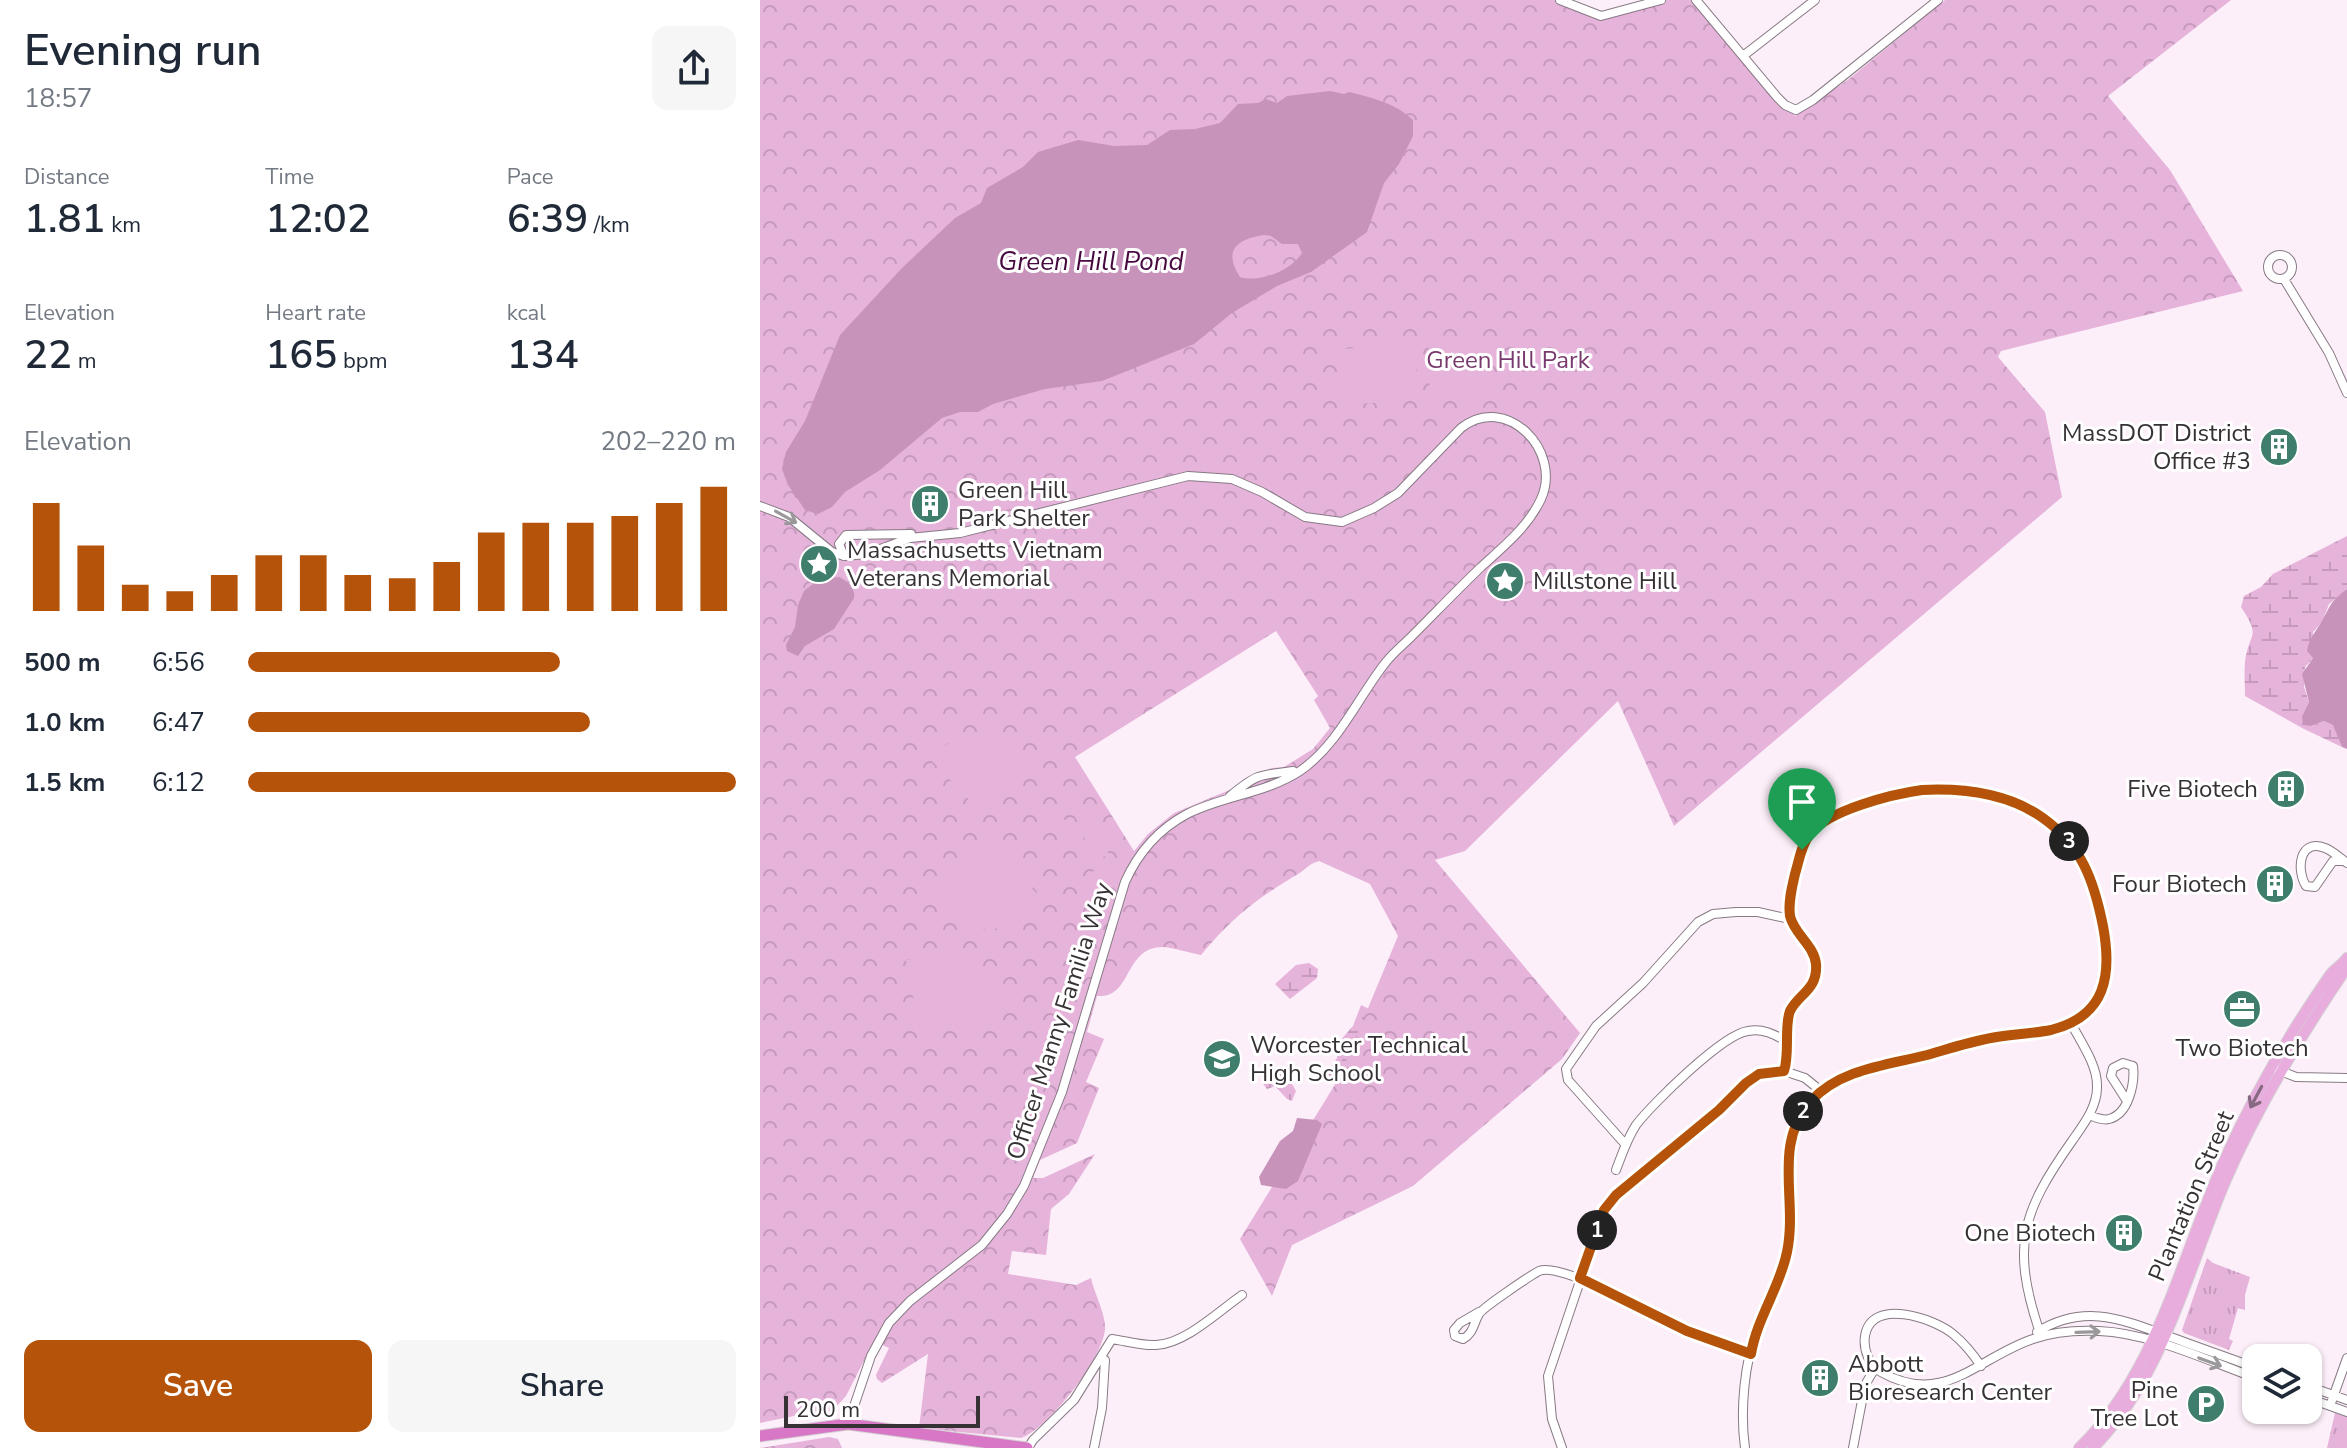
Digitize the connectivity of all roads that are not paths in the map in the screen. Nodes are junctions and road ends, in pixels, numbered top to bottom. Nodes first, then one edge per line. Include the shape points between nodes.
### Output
1 (1560, 0) edge
2 (1661, 0) edge
3 (1696, 0) edge
4 (1815, 0) edge
5 (1938, 0) edge
6 (1743, 56) junction
7 (2284, 279) dead end
8 (2347, 393) edge
9 (760, 506) edge
10 (928, 535) junction
11 (844, 556) junction
12 (2346, 862) edge
13 (1790, 919) junction
14 (2346, 960) edge
15 (2071, 1023) junction
16 (1788, 1042) junction
17 (2278, 1070) junction
18 (1784, 1071) junction
19 (2347, 1078) edge
20 (1821, 1091) junction
21 (2127, 1101) dead end
22 (2089, 1115) junction
23 (1625, 1144) junction
24 (1616, 1170) dead end
25 (1580, 1278) junction
26 (1242, 1295) dead end
27 (1479, 1312) dead end
28 (2039, 1330) junction
29 (2160, 1338) junction
30 (2023, 1342) junction
31 (1751, 1354) junction
32 (1101, 1358) junction
33 (2347, 1358) edge
34 (2242, 1364) edge
35 (1981, 1366) junction
36 (1875, 1368) junction
37 (2242, 1372) edge
38 (2322, 1391) edge
39 (2334, 1396) junction
40 (2347, 1400) edge
41 (2322, 1403) edge
42 (2330, 1406) junction
43 (2347, 1412) edge
44 (848, 1424) junction
45 (760, 1436) edge
46 (1028, 1448) edge
47 (1094, 1448) edge
48 (1562, 1448) edge
49 (1745, 1448) edge
50 (1853, 1448) edge
51 (2079, 1448) edge
52 (2093, 1448) edge

1 - 2 street via 1601,16
3 - 6 street
4 - 6 street
5 - 6 street via 1794,110
7 - 8 street
9 -> 11 street via 789,517
10 - 11 street
10 - 11 street via 846,535 839,544
10 - 44 street, Officer Manny Familia Way via 960,533 1188,476 1232,479 1305,517 1342,522 1398,493 1468,422 1494,418 1514,423 1532,436 1545,463 1544,489 1517,534 1389,658 1332,739 1303,768 1257,776 1218,802 1173,822 1148,845 1131,869 1062,1092 1024,1186 982,1245 889,1323 869,1361
12 - 12 street via 2333,861 2314,888 2301,877 2300,859 2311,847 2323,847
13 - 15 street via 1802,850 1825,822 1875,800 1922,790 1972,791 2011,802 2041,817 2068,840 2097,893 2108,954 2106,979 2093,1004
13 - 16 street via 1816,963 1809,989 1791,1009
13 - 23 street via 1736,912 1698,922 1596,1026 1566,1069 1568,1080
14 - 17 main road, Plantation Street via 2342,975
15 - 20 street via 1896,1062 1847,1076
15 - 22 street via 2097,1082
16 - 18 street
16 - 23 street via 1761,1030 1738,1033 1723,1042 1640,1120
17 - 19 street via 2310,1078
17 - 29 main road, Plantation Street
18 - 20 street
18 - 25 street via 1759,1074 1746,1083 1616,1195 1604,1210
20 - 31 street via 1801,1115 1788,1144 1788,1248
21 - 22 street via 2111,1119
22 - 28 street via 2044,1181 2027,1223 2025,1275
23 - 24 street
25 - 27 street via 1542,1270
25 - 31 street via 1687,1331
25 - 48 street via 1548,1376 1552,1419
26 - 32 street via 1180,1339 1154,1345 1112,1339
28 - 29 street via 2068,1319 2101,1316 2132,1321
28 - 30 street
30 -> 29 street via 2095,1331
29 - 34 street
29 -> 37 street
29 - 51 main road, Plantation Street
29 - 52 main road, Plantation Street via 2133,1399
30 - 35 street
31 - 49 street via 1743,1407
32 - 46 street via 1074,1400
32 - 47 street via 1102,1408
33 - 39 street
35 - 36 street via 1933,1384 1902,1381
35 - 36 street via 1942,1326 1893,1313 1876,1318 1865,1335
36 - 50 street via 1865,1385
38 - 39 street
39 - 40 street
39 - 42 street
41 - 42 street
42 - 43 street
44 - 45 highway
44 - 46 highway via 934,1440

